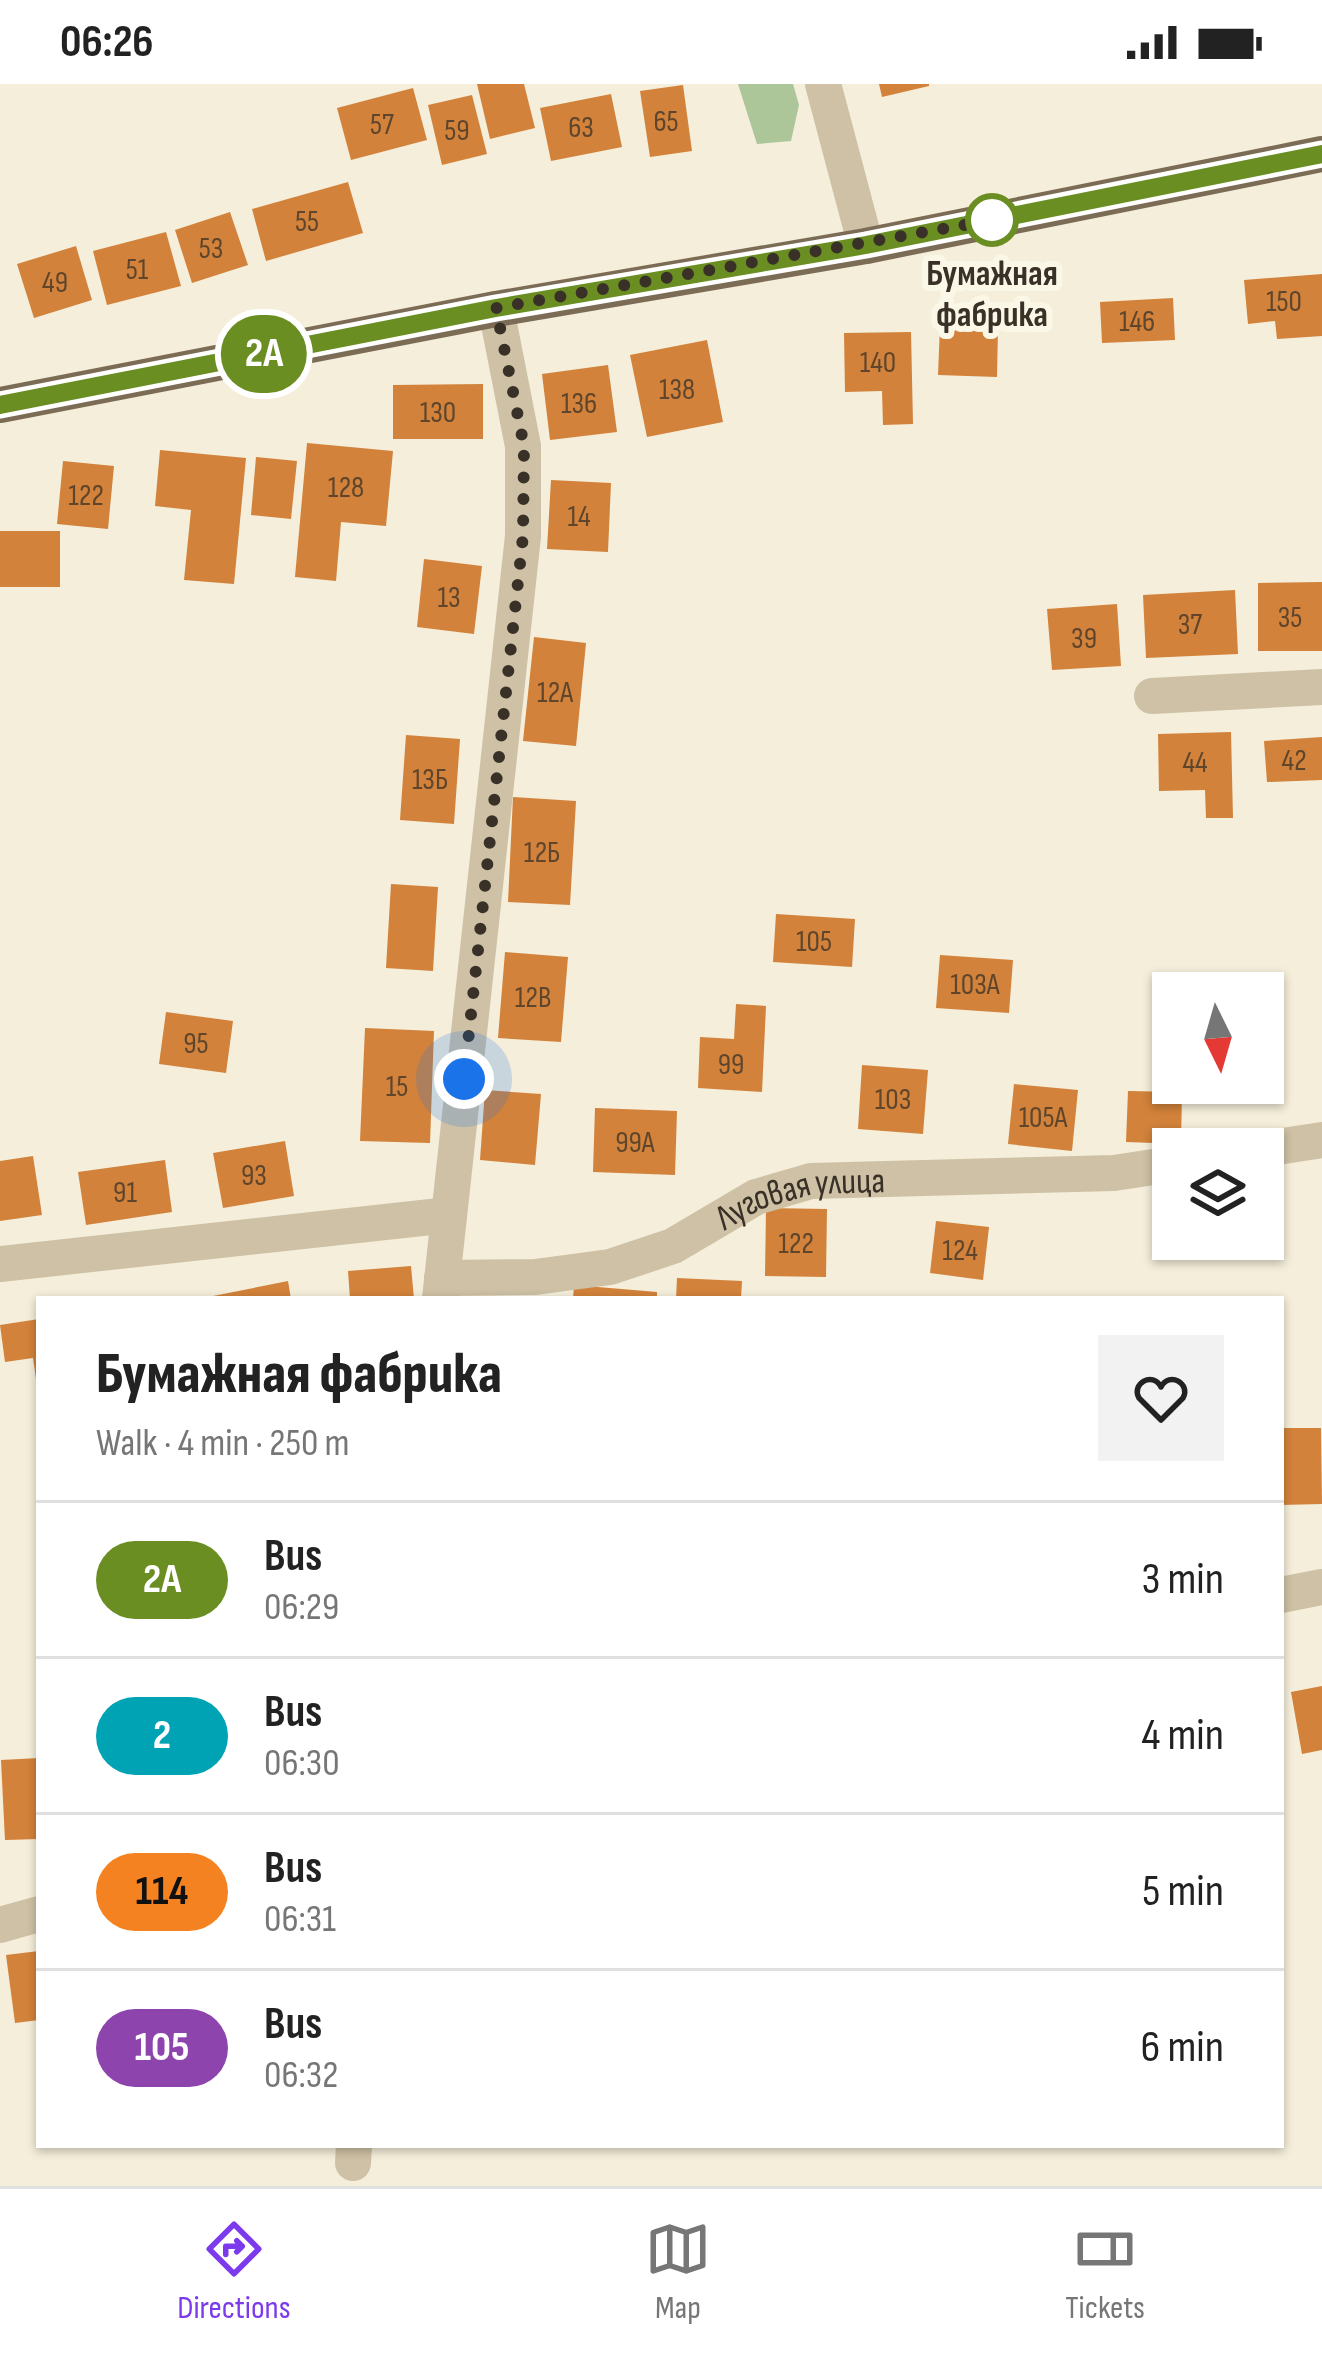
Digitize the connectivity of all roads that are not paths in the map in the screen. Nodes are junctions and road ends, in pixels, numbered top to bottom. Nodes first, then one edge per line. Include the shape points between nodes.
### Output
1 (823, 84) edge
2 (1322, 154) edge
3 (866, 245) junction
4 (496, 308) junction
5 (0, 405) edge
6 (1322, 688) edge
7 (1152, 696) dead end
8 (1322, 1140) edge
9 (1284, 1146) edge
10 (1152, 1167) edge
11 (448, 1215) junction
12 (0, 1264) edge
13 (441, 1288) edge
14 (1322, 1587) edge
15 (1284, 1594) edge
16 (36, 1914) edge
17 (0, 1925) edge

1 - 3 street
2 - 3 main road
3 - 4 main road
4 - 5 main road
4 - 11 street via 524,446 523,536
6 - 7 street
8 - 9 street
10 - 13 street, Луговая улица via 811,1181 756,1197 673,1246 610,1268
11 - 12 street
11 - 13 street
14 - 15 street
16 - 17 street

